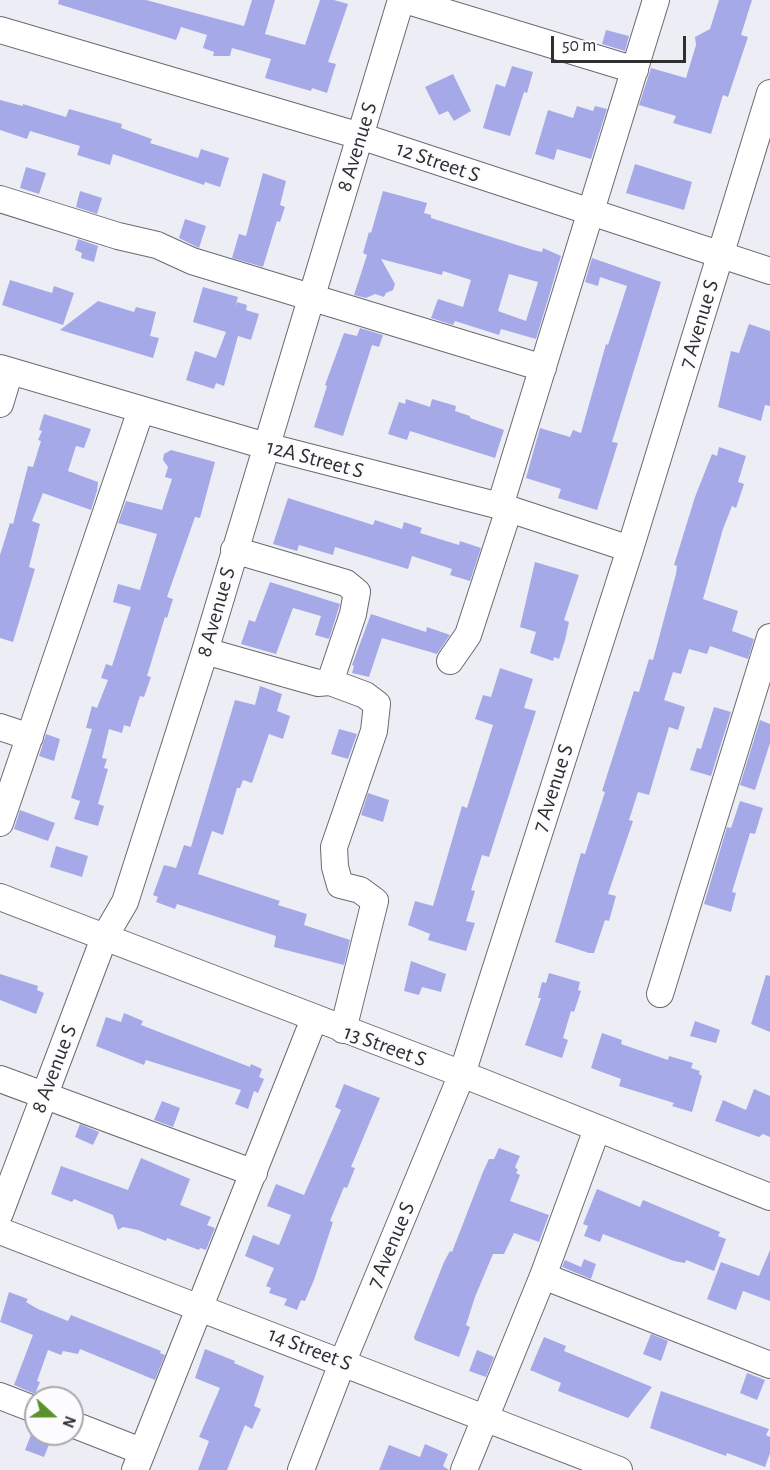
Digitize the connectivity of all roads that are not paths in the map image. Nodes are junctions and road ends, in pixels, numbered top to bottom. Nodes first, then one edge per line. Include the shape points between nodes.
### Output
1 (403, 0) edge
2 (656, 0) edge
3 (0, 30) edge
4 (635, 70) junction
5 (768, 109) edge
6 (360, 136) junction
7 (0, 199) edge
8 (591, 213) junction
9 (720, 256) junction
10 (770, 271) edge
11 (311, 299) junction
12 (543, 369) junction
13 (5, 370) edge
14 (0, 404) edge
15 (141, 410) junction
16 (266, 446) junction
17 (504, 508) junction
18 (630, 549) junction
19 (234, 550) junction
20 (770, 637) edge
21 (205, 651) junction
22 (450, 661) dead end
23 (330, 682) junction
24 (0, 727) edge
25 (30, 737) junction
26 (0, 823) edge
27 (0, 897) edge
28 (104, 938) junction
29 (660, 994) dead end
30 (314, 1019) junction
31 (344, 1030) junction
32 (462, 1074) junction
33 (0, 1079) edge
34 (44, 1096) junction
35 (597, 1129) junction
36 (254, 1173) junction
37 (770, 1197) edge
38 (0, 1213) edge
39 (0, 1230) edge
40 (543, 1276) junction
41 (200, 1307) junction
42 (343, 1361) junction
43 (770, 1365) edge
44 (0, 1396) edge
45 (24, 1405) edge
46 (484, 1417) junction
47 (84, 1431) edge
48 (138, 1460) edge
49 (302, 1470) edge
50 (464, 1470) edge
51 (619, 1470) edge

1 - 4 street
1 - 6 street, 8 Avenue S
2 - 4 street
3 - 6 street, 12 Street S
4 - 8 street
5 - 9 street, 7 Avenue S
6 - 8 street, 12 Street S
6 - 11 street, 8 Avenue S
7 - 11 street via 157,245 192,261
8 - 9 street, 12 Street S
8 - 12 street
9 - 10 street, 12 Street S
9 - 18 street, 7 Avenue S
11 - 12 street
11 - 16 street, 8 Avenue S
12 - 17 street
13 - 14 street
13 - 15 street, 12A Street S
15 - 16 street, 12A Street S
15 - 25 street
16 - 17 street, 12A Street S
16 - 19 street, 8 Avenue S
17 - 18 street, 12A Street S
17 - 22 street via 468,635
18 - 32 street, 7 Avenue S
19 - 21 street, 8 Avenue S
19 - 23 street via 346,583 357,592 354,614
20 - 29 street
21 - 23 street via 318,683
21 - 28 street, 8 Avenue S via 125,902
23 - 31 street via 365,695 377,704 374,731 334,847 340,885 360,890 375,901
24 - 25 street
25 - 26 street
27 - 28 street, 13 Street S
28 - 30 street, 13 Street S
28 - 34 street, 8 Avenue S
30 - 31 street, 13 Street S
30 - 36 street
31 - 32 street, 13 Street S
32 - 35 street, 13 Street S
32 - 42 street, 7 Avenue S
33 - 34 street
34 - 36 street
34 - 38 street, 8 Avenue S
35 - 37 street, 13 Street S
35 - 40 street
36 - 41 street
39 - 41 street, 14 Street S
40 - 43 street
40 - 46 street
41 - 42 street, 14 Street S
41 - 48 street
42 - 46 street, 14 Street S
42 - 49 street, 7 Avenue S
44 - 45 street
46 - 50 street
46 - 51 street, 14 Street S
47 - 48 street

